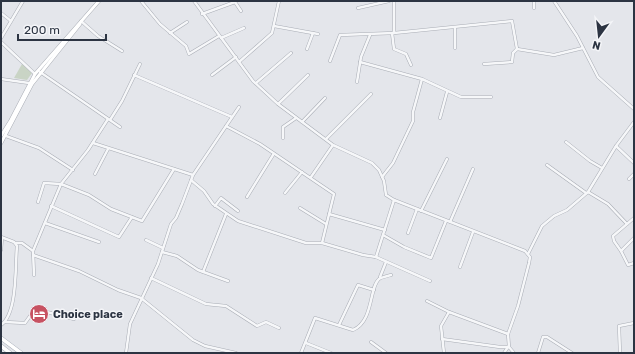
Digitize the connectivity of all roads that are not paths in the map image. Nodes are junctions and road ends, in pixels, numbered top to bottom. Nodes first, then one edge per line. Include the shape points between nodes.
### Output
1 (23, 1) edge
2 (98, 1) edge
3 (141, 1) edge
4 (194, 1) edge
5 (279, 1) edge
6 (390, 1) edge
7 (394, 1) edge
8 (534, 1) edge
9 (554, 1) edge
10 (358, 8) dead end
11 (534, 8) dead end
12 (241, 10) dead end
13 (1, 13) edge
14 (202, 14) junction
15 (11, 20) junction
16 (81, 21) junction
17 (187, 22) dead end
18 (274, 26) junction
19 (244, 28) dead end
20 (455, 28) junction
21 (170, 33) junction
22 (313, 33) junction
23 (393, 33) junction
24 (318, 34) dead end
25 (370, 35) junction
26 (1, 36) edge
27 (220, 37) junction
28 (1, 44) edge
29 (455, 48) dead end
30 (583, 48) junction
31 (307, 49) dead end
32 (517, 49) junction
33 (122, 51) dead end
34 (291, 53) dead end
35 (236, 57) junction
36 (330, 61) dead end
37 (239, 62) junction
38 (360, 62) junction
39 (140, 64) dead end
40 (484, 64) dead end
41 (411, 65) dead end
42 (40, 72) junction
43 (35, 74) junction
44 (134, 75) junction
45 (212, 75) dead end
46 (308, 75) dead end
47 (1, 79) edge
48 (422, 79) junction
49 (29, 82) junction
50 (357, 82) dead end
51 (256, 83) junction
52 (447, 92) junction
53 (371, 94) dead end
54 (491, 97) dead end
55 (325, 98) dead end
56 (278, 104) junction
57 (239, 107) dead end
58 (634, 109) edge
59 (232, 117) junction
60 (296, 118) junction
61 (440, 118) dead end
62 (109, 119) junction
63 (302, 122) junction
64 (634, 122) edge
65 (120, 126) dead end
66 (226, 126) junction
67 (1, 136) edge
68 (6, 136) junction
69 (283, 138) dead end
70 (326, 139) junction
71 (566, 142) dead end
72 (1, 143) edge
73 (93, 143) junction
74 (333, 145) junction
75 (616, 146) junction
76 (108, 149) junction
77 (273, 154) junction
78 (447, 159) dead end
79 (634, 163) edge
80 (547, 165) dead end
81 (602, 168) junction
82 (174, 169) junction
83 (473, 169) dead end
84 (73, 170) junction
85 (302, 172) junction
86 (95, 174) dead end
87 (634, 174) edge
88 (193, 176) junction
89 (310, 177) junction
90 (382, 177) junction
91 (629, 179) dead end
92 (191, 180) junction
93 (61, 184) junction
94 (587, 192) junction
95 (285, 193) dead end
96 (247, 197) dead end
97 (394, 200) junction
98 (38, 202) dead end
99 (51, 206) junction
100 (215, 206) junction
101 (300, 208) dead end
102 (417, 209) junction
103 (238, 211) dead end
104 (421, 211) junction
105 (226, 214) junction
106 (329, 214) junction
107 (132, 217) junction
108 (634, 218) edge
109 (446, 221) junction
110 (450, 222) junction
111 (45, 223) junction
112 (326, 224) junction
113 (627, 224) junction
114 (385, 230) junction
115 (474, 232) junction
116 (408, 233) dead end
117 (383, 235) junction
118 (2, 237) edge
119 (634, 238) edge
120 (146, 240) dead end
121 (99, 242) dead end
122 (322, 243) junction
123 (16, 244) junction
124 (163, 248) junction
125 (1, 250) edge
126 (621, 251) junction
127 (162, 252) junction
128 (33, 253) junction
129 (528, 254) junction
130 (376, 257) junction
131 (386, 262) junction
132 (634, 263) edge
133 (460, 267) dead end
134 (203, 272) junction
135 (34, 275) dead end
136 (391, 275) dead end
137 (152, 278) junction
138 (380, 278) junction
139 (228, 281) dead end
140 (430, 281) dead end
141 (374, 290) junction
142 (141, 298) junction
143 (427, 301) dead end
144 (449, 312) junction
145 (74, 319) dead end
146 (5, 322) junction
147 (634, 322) edge
148 (1, 325) edge
149 (339, 325) junction
150 (279, 328) dead end
151 (508, 334) junction
152 (1, 338) edge
153 (442, 338) junction
154 (371, 342) dead end
155 (306, 343) junction
156 (1, 346) edge
157 (508, 347) junction
158 (10, 353) edge
159 (21, 353) edge
160 (126, 353) edge
161 (236, 353) edge
162 (301, 353) edge
163 (331, 353) edge
164 (386, 353) edge
165 (444, 353) edge
166 (504, 353) edge
167 (514, 353) edge
168 (538, 353) edge
169 (572, 353) edge
170 (620, 353) edge

1 - 15 street
2 - 16 street
3 - 21 street
4 - 14 street
5 - 18 street
6 - 10 street
7 - 23 street
8 - 11 street
9 - 30 street
12 - 14 street via 235,2
13 - 15 street
14 - 27 street
15 - 26 street
16 - 33 street via 98,36
16 - 42 street
16 - 43 street
17 - 21 street
18 - 22 street
18 - 37 street via 270,35
19 - 27 street
20 - 23 street
20 - 29 street
20 - 32 street via 512,21
21 - 27 street via 186,46 189,54
22 - 24 street
22 - 31 street
23 - 25 street
23 - 41 street via 394,49 406,54
25 - 36 street via 340,36
25 - 38 street
27 - 35 street
28 - 43 street
30 - 32 street via 554,55
30 - 58 street via 598,77
32 - 40 street via 510,63
34 - 51 street
35 - 37 street
35 - 45 street
37 - 51 street
38 - 48 street
38 - 50 street
39 - 44 street
42 - 62 street
42 - 68 street
43 - 49 street
44 - 59 street
44 - 62 street via 122,101
46 - 56 street
47 - 49 street
48 - 52 street
48 - 90 street via 412,122 393,163
49 - 67 street via 12,120
51 - 56 street
52 - 54 street via 462,97
52 - 61 street
53 - 70 street
55 - 63 street
56 - 60 street
57 - 59 street
59 - 66 street
60 - 63 street
60 - 69 street via 283,127
62 - 65 street
62 - 73 street
63 - 70 street
64 - 75 street
66 - 77 street
66 - 88 street
68 - 72 street
68 - 84 street via 39,148
70 - 74 street
71 - 81 street
73 - 76 street
73 - 84 street
74 - 89 street
74 - 90 street via 372,163
75 - 79 street
75 - 81 street
76 - 82 street
76 - 86 street
77 - 85 street
77 - 96 street
78 - 104 street
80 - 94 street
81 - 94 street
82 - 88 street
82 - 107 street via 142,221
83 - 110 street
84 - 93 street
85 - 89 street
85 - 95 street
87 - 91 street
88 - 92 street
89 - 106 street via 334,194
90 - 97 street via 386,195
92 - 100 street
92 - 124 street via 169,228
93 - 98 street via 44,183
93 - 99 street
93 - 107 street
94 - 113 street via 608,204
94 - 129 street via 567,210 542,226
97 - 102 street
97 - 114 street
99 - 107 street via 119,237
99 - 111 street
100 - 103 street via 221,198
100 - 105 street
101 - 112 street
102 - 104 street
102 - 116 street
104 - 109 street
105 - 122 street via 238,221 306,243
105 - 134 street
106 - 112 street
106 - 114 street
108 - 113 street
109 - 110 street
109 - 117 street via 431,258
110 - 115 street
111 - 121 street
111 - 128 street
112 - 122 street
113 - 126 street via 613,236
114 - 117 street
115 - 129 street
115 - 133 street
117 - 130 street
118 - 123 street
118 - 125 street
119 - 126 street
120 - 124 street
122 - 130 street
123 - 128 street via 22,243
123 - 146 street via 14,288
124 - 127 street
126 - 132 street via 628,265
127 - 134 street via 177,256
127 - 137 street
128 - 135 street
128 - 142 street
129 - 151 street via 529,263
130 - 131 street
131 - 138 street
131 - 140 street
134 - 139 street
136 - 138 street
137 - 142 street
137 - 150 street via 206,304 226,306 257,326 266,322
138 - 141 street
141 - 149 street via 358,285
141 - 149 street via 368,312 357,328 353,330
142 - 160 street via 130,324
142 - 161 street via 196,342
143 - 144 street
144 - 151 street
144 - 153 street via 441,326
145 - 146 street via 35,309 25,323
146 - 148 street
147 - 170 street via 619,326
149 - 155 street via 315,318
151 - 157 street
152 - 159 main road
153 - 157 street
153 - 165 street
154 - 164 street
155 - 162 street
155 - 163 street
156 - 158 main road
157 - 166 street
157 - 167 street
168 - 169 street via 543,337 547,337

